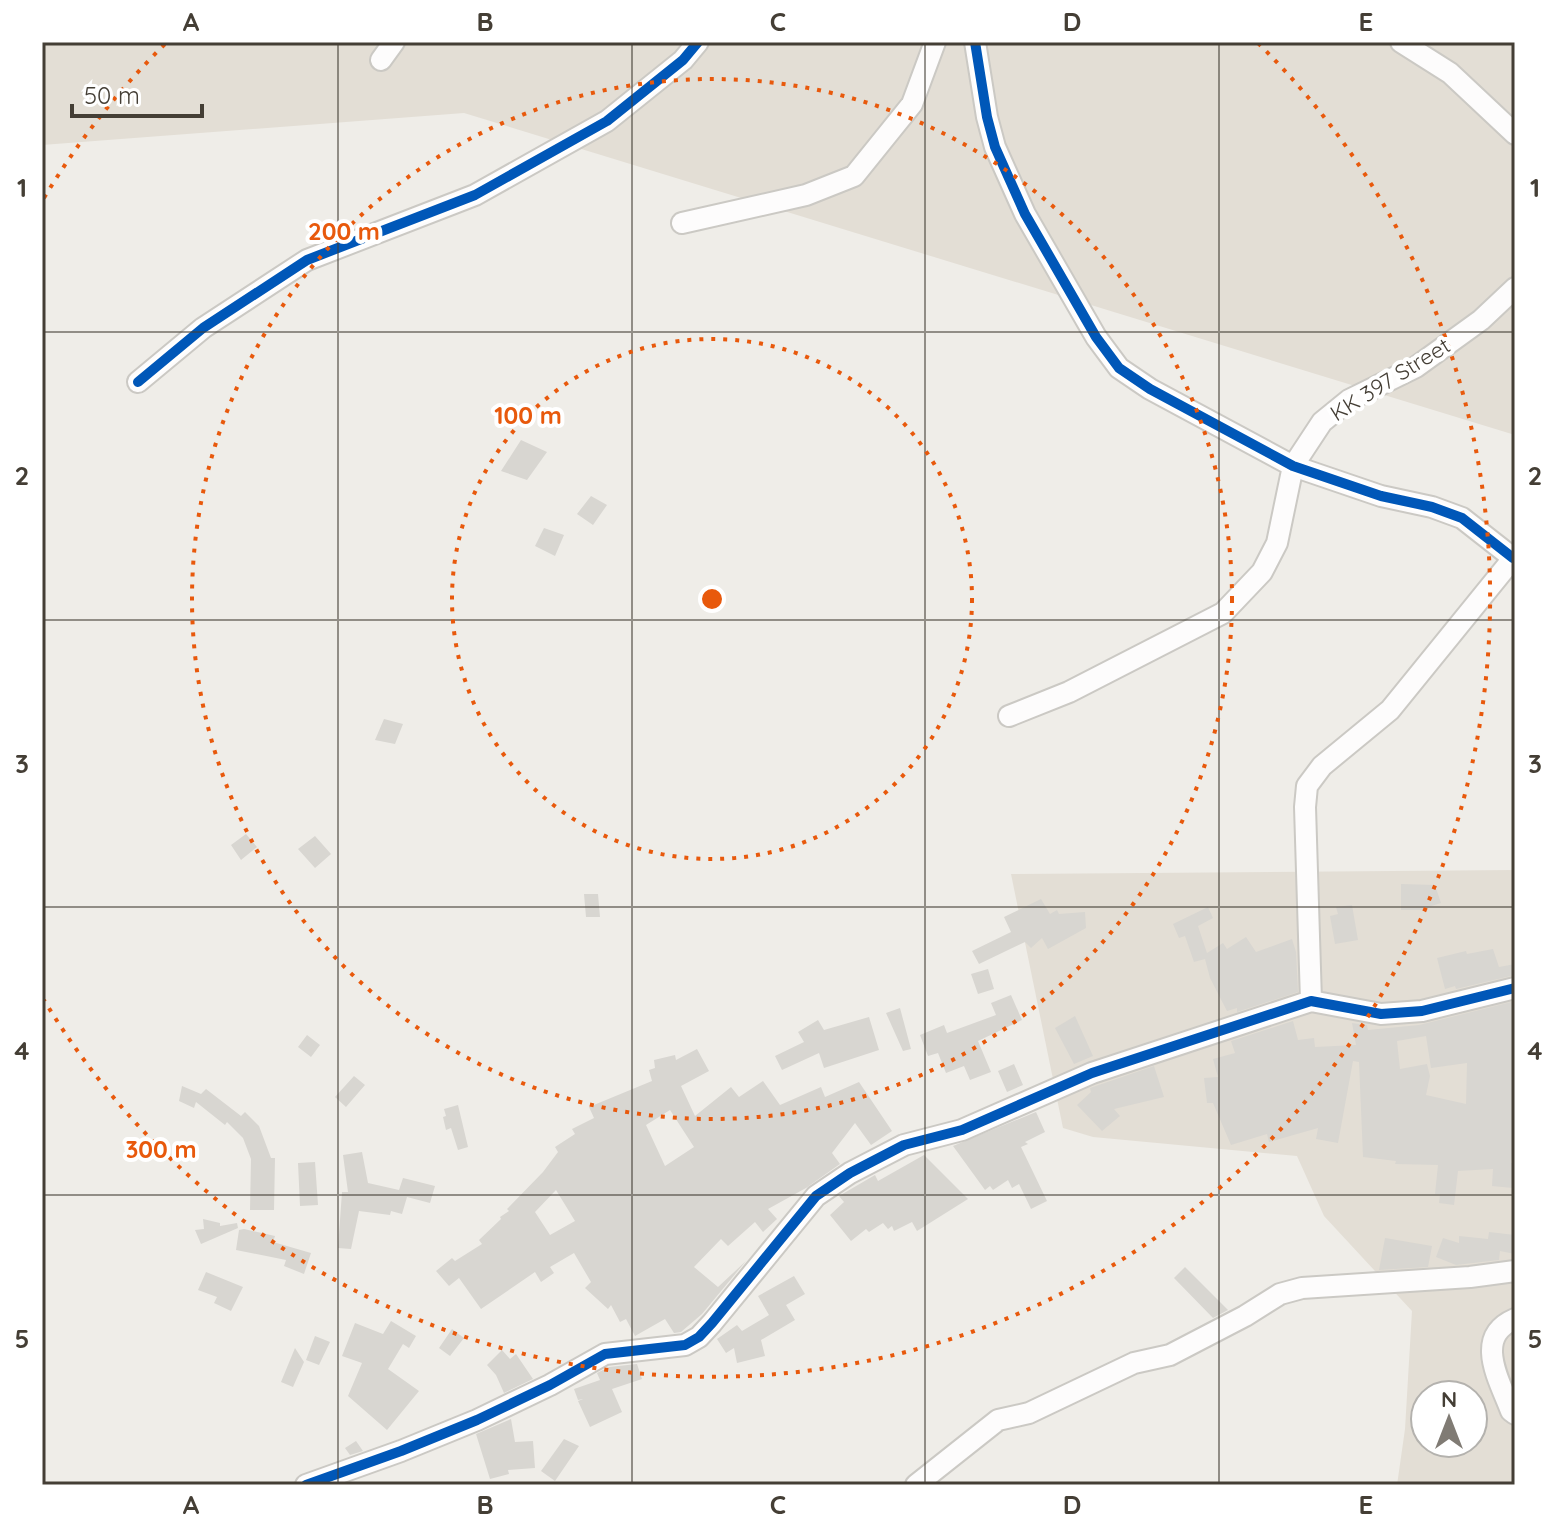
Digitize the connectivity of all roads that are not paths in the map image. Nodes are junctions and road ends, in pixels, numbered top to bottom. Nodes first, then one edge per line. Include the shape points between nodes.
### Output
1 (394, 42) edge
2 (698, 42) edge
3 (935, 42) edge
4 (975, 42) edge
5 (1401, 42) edge
6 (381, 60) dead end
7 (1515, 134) edge
8 (682, 223) dead end
9 (1515, 288) edge
10 (138, 382) dead end
11 (1293, 466) junction
12 (1514, 557) edge
13 (1009, 716) dead end
14 (1515, 988) edge
15 (1311, 1001) junction
16 (1515, 1271) edge
17 (1515, 1319) edge
18 (1515, 1414) edge
19 (306, 1485) edge
20 (916, 1485) edge

1 - 6 street
2 - 10 street via 607,121 475,195 307,260 203,328
3 - 8 street via 912,104 854,176 806,195
4 - 11 street via 995,147 1025,214 1119,368
5 - 7 street via 1450,73
9 - 11 street, KK 397 Street via 1416,367 1349,400 1322,422
11 - 12 street via 1462,518
11 - 13 street, KK 397 Street via 1277,543 1262,572 1223,613 1069,692
12 - 15 street via 1390,710 1322,766 1307,786
14 - 15 street via 1422,1011 1381,1014
15 - 19 street via 1092,1073 962,1130 892,1150 816,1196 699,1337 685,1345 605,1354 477,1420
16 - 20 street via 1280,1294 1170,1355 1134,1363 1029,1413 998,1420
17 - 18 street via 1500,1325 1491,1347

